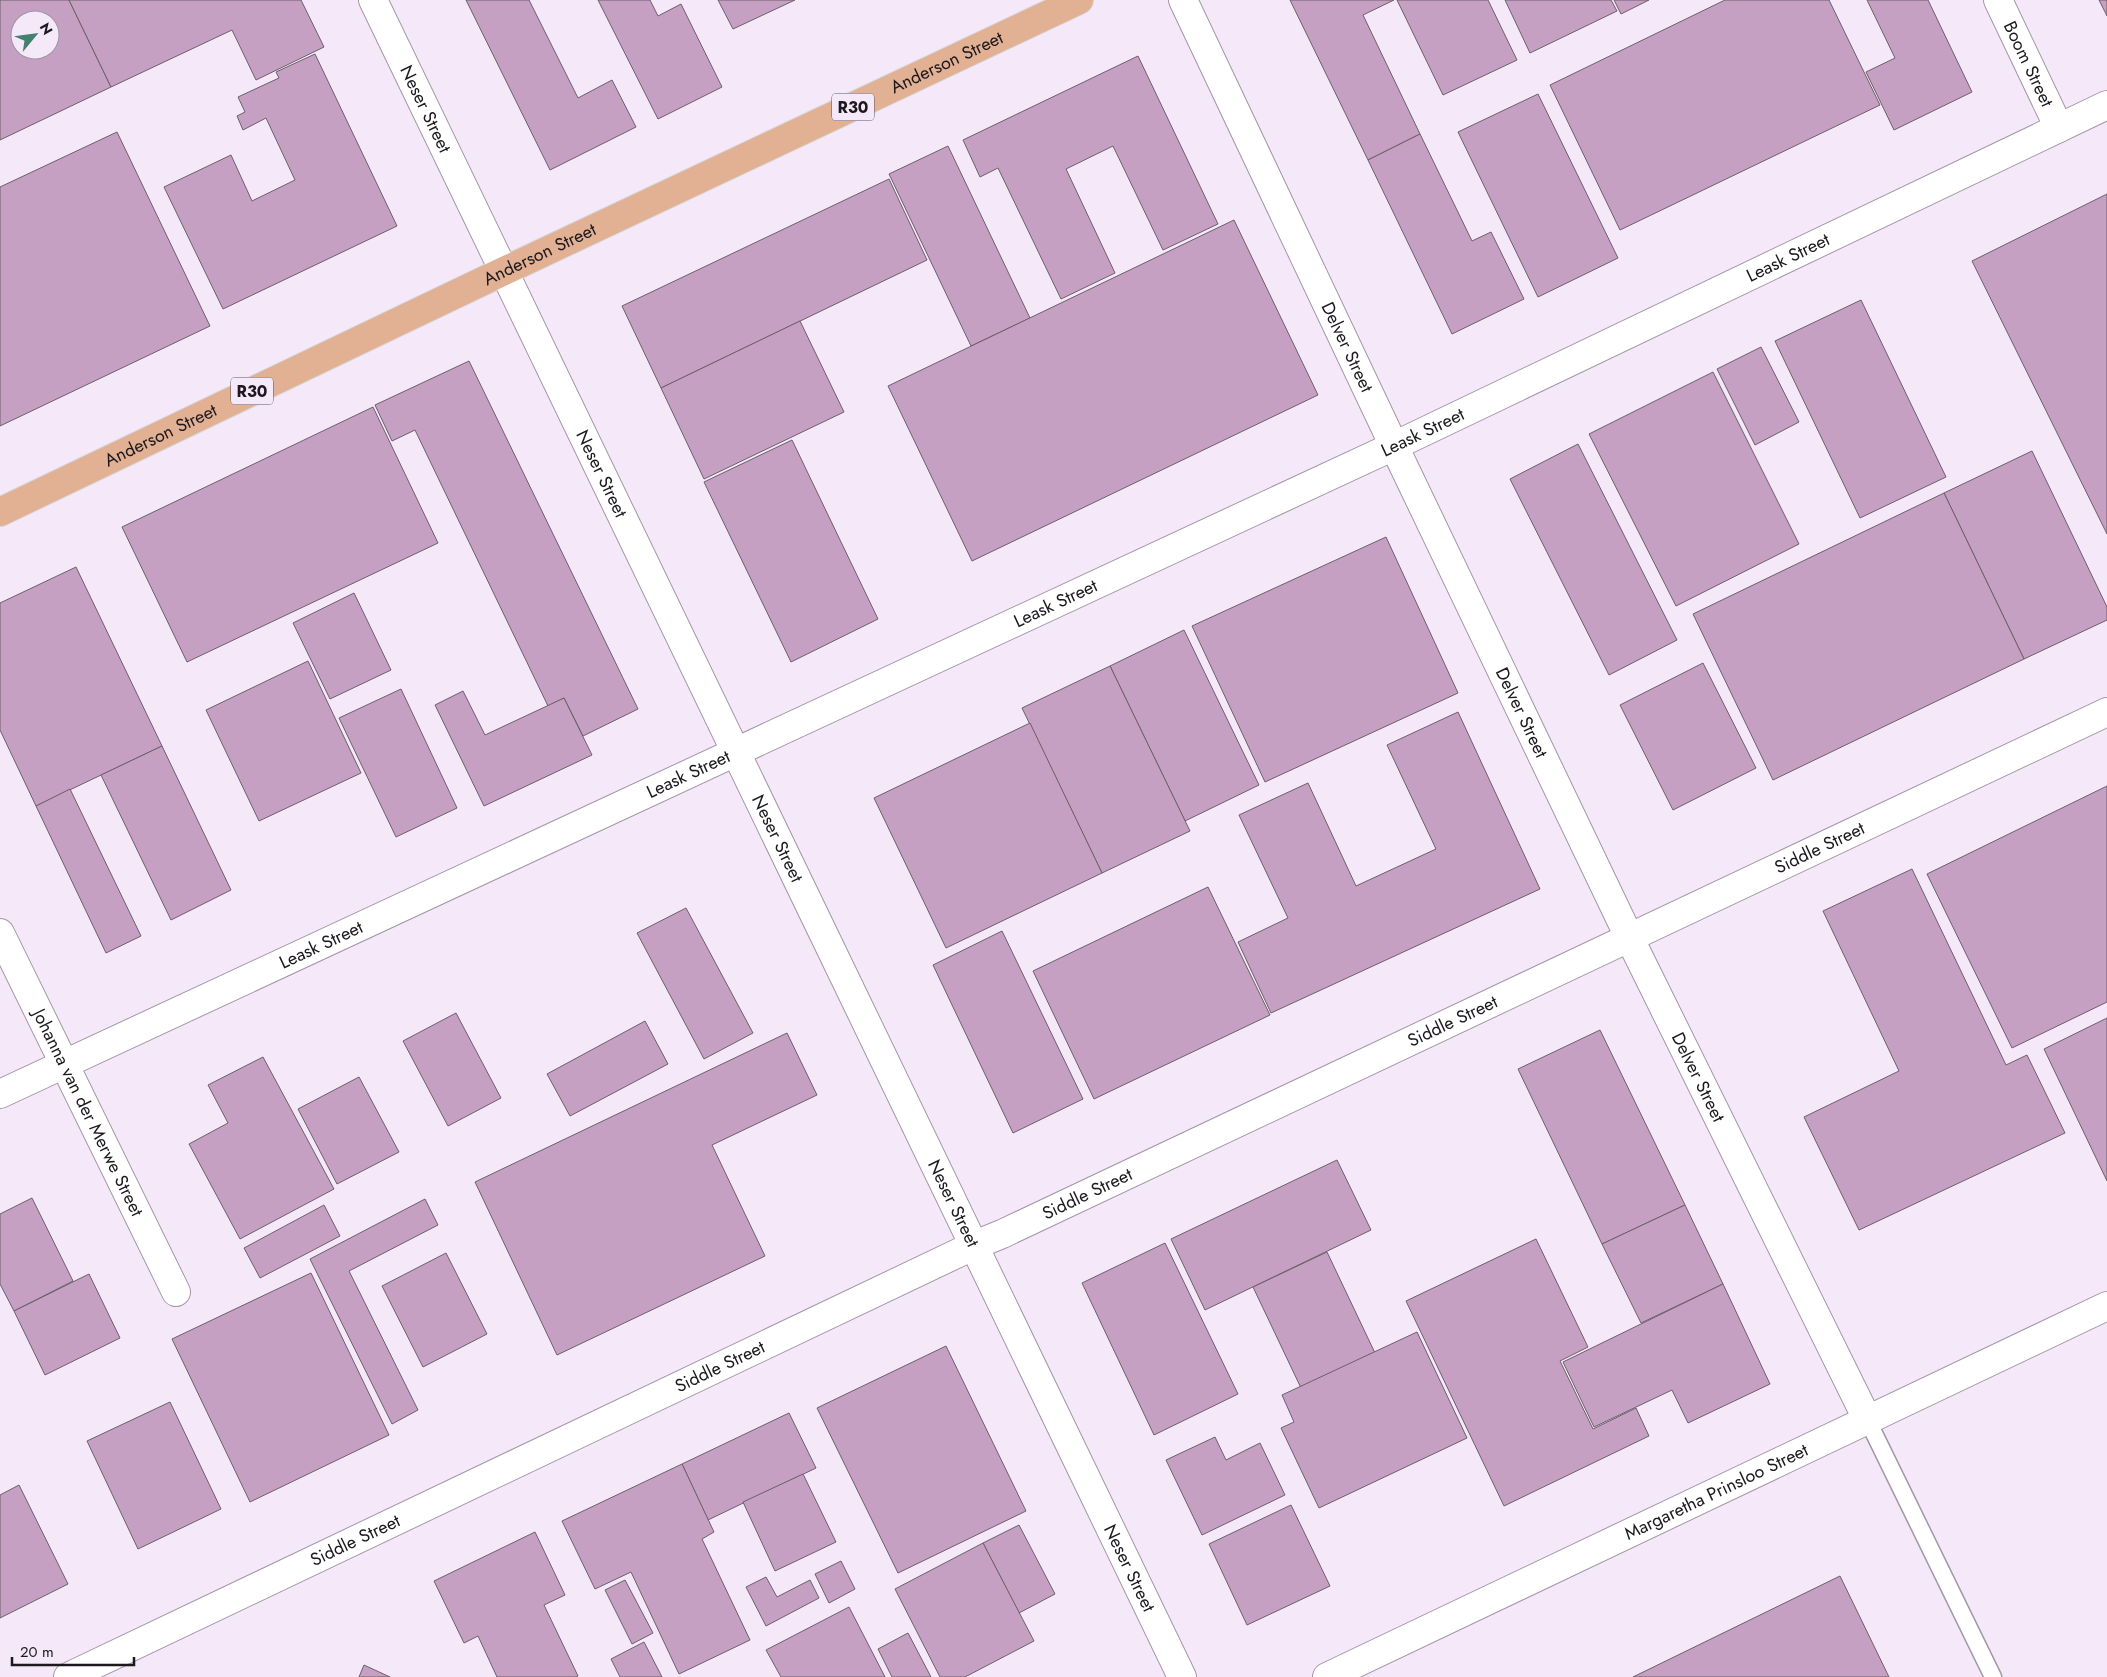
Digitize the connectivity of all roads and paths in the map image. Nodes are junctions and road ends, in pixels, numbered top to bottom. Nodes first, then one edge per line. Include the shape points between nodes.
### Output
1 (373, 0) edge
2 (1080, 0) edge
3 (1184, 0) edge
4 (1998, 0) edge
5 (2107, 105) edge
6 (2059, 128) junction
7 (504, 271) junction
8 (1394, 446) junction
9 (0, 512) edge
10 (2107, 712) edge
11 (737, 752) junction
12 (0, 933) edge
13 (1630, 939) junction
14 (63, 1063) junction
15 (0, 1094) edge
16 (975, 1245) junction
17 (176, 1292) dead end
18 (2107, 1306) edge
19 (1868, 1421) junction
20 (68, 1677) edge
21 (1182, 1677) edge
22 (1327, 1677) edge
23 (1992, 1677) edge

1 - 7 street, Neser Street
2 - 7 main road, Anderson Street / R30
3 - 8 street, Delver Street
4 - 6 street, Boom Street
5 - 6 street, Leask Street
6 - 8 street, Leask Street
7 - 9 main road, Anderson Street / R30
7 - 11 street, Neser Street
8 - 11 street, Leask Street
8 - 13 street, Delver Street
10 - 13 street, Siddle Street
11 - 14 street, Leask Street
11 - 16 street, Neser Street
12 - 14 street, Johanna van der Merwe Street
13 - 16 street, Siddle Street
13 - 19 street, Delver Street
14 - 15 street, Leask Street
14 - 17 street, Johanna van der Merwe Street
16 - 20 street, Siddle Street
16 - 21 street, Neser Street
18 - 19 street, Margaretha Prinsloo Street
19 - 22 street, Margaretha Prinsloo Street
19 - 23 lane

